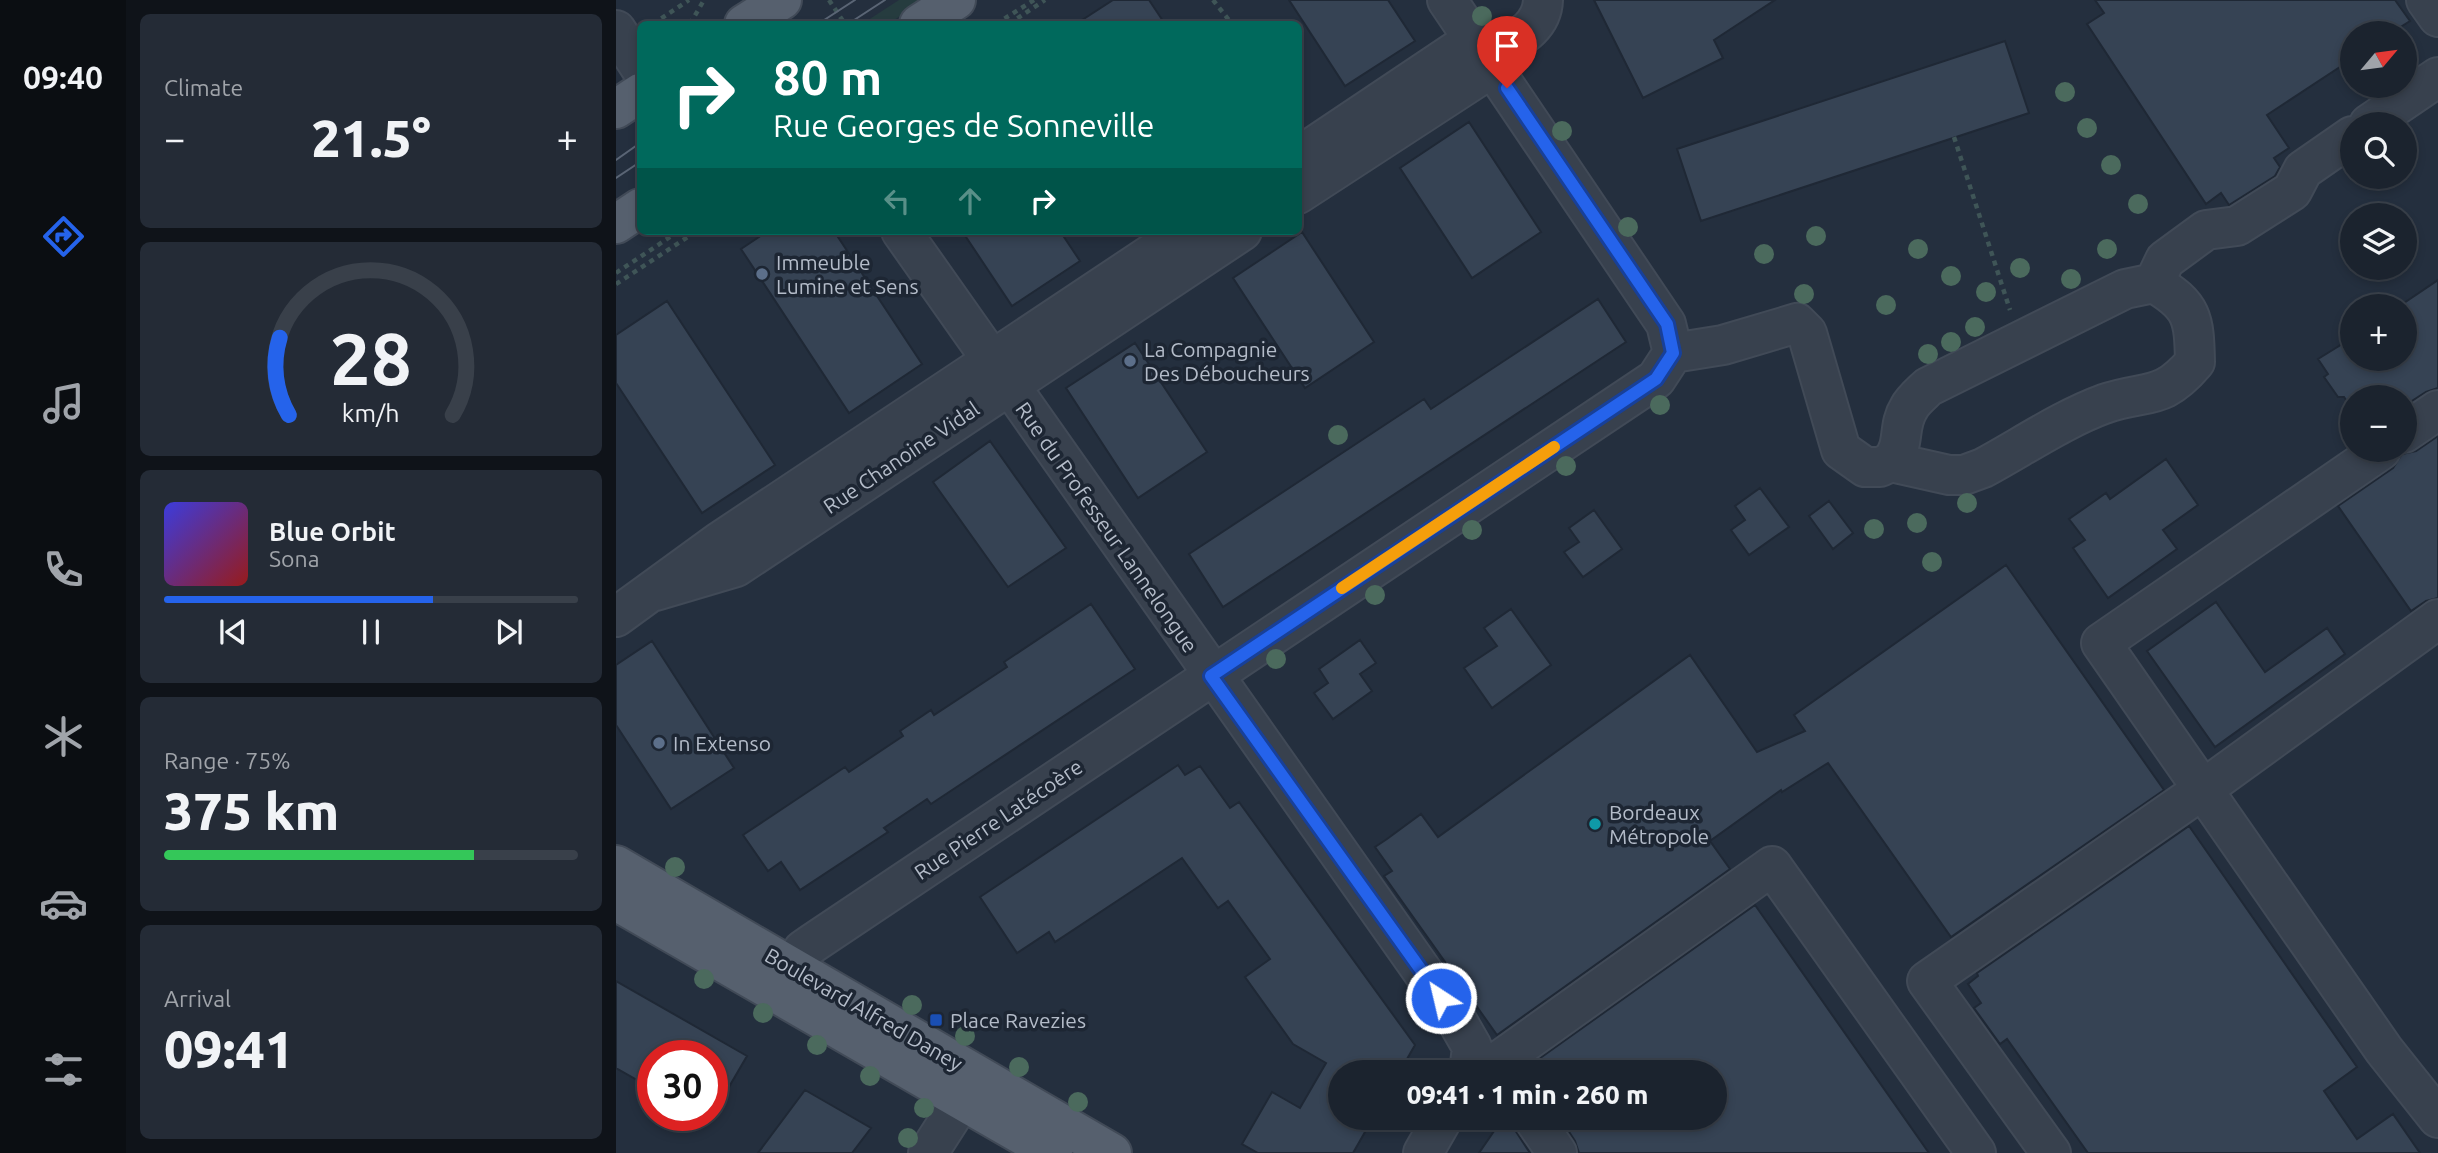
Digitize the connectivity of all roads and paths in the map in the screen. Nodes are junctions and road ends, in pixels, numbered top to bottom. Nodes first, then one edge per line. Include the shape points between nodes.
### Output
1 (689, 0) edge
2 (704, 0) edge
3 (829, 0) edge
4 (956, 0) edge
5 (1034, 0) edge
6 (1045, 0) edge
7 (1213, 0) edge
8 (1447, 0) edge
9 (1543, 0) edge
10 (2426, 0) edge
11 (2438, 18) edge
12 (662, 21) edge
13 (692, 21) edge
14 (843, 21) edge
15 (924, 21) edge
16 (1001, 21) edge
17 (1014, 21) edge
18 (1230, 21) edge
19 (616, 30) edge
20 (1484, 55) junction
21 (637, 62) edge
22 (2438, 77) edge
23 (637, 95) edge
24 (616, 109) edge
25 (2387, 112) edge
26 (1954, 137) dead end
27 (2340, 144) edge
28 (1302, 154) edge
29 (1302, 191) edge
30 (637, 210) edge
31 (616, 224) edge
32 (673, 235) edge
33 (691, 235) edge
34 (904, 235) edge
35 (1181, 235) edge
36 (1235, 235) edge
37 (616, 273) edge
38 (2154, 283) junction
39 (616, 284) edge
40 (2020, 341) junction
41 (1673, 353) junction
42 (1000, 373) junction
43 (2438, 410) edge
44 (2417, 424) edge
45 (1891, 462) junction
46 (2364, 462) edge
47 (616, 617) edge
48 (2438, 619) edge
49 (1211, 676) junction
50 (2202, 790) junction
51 (616, 865) edge
52 (616, 901) edge
53 (792, 968) junction
54 (1477, 1060) edge
55 (1494, 1060) edge
56 (962, 1100) junction
57 (2438, 1118) edge
58 (1436, 1130) edge
59 (1541, 1130) edge
60 (928, 1153) edge
61 (1053, 1153) edge
62 (1111, 1153) edge
63 (1423, 1153) edge
64 (1557, 1153) edge
65 (1976, 1153) edge
66 (2051, 1153) edge

1 - 12 path
2 - 13 path
3 - 14 path
4 - 15 main road
5 - 16 path
6 - 17 path
7 - 18 path
8 - 20 street
9 - 20 street via 1537,24
10 - 11 street
19 - 21 street
20 - 28 street
20 - 29 street
20 - 41 street via 1667,324
22 - 25 street
23 - 24 main road
26 - 40 path
27 - 38 street via 2303,170 2292,191 2237,226 2206,230 2165,260
30 - 31 main road
32 - 37 path
33 - 39 path
34 - 42 street, Rue du Professeur Lannelongue
35 - 42 street, Rue Chanoine Vidal
36 - 42 street, Rue Chanoine Vidal
38 - 40 street via 2125,289
38 - 45 street via 2181,299 2194,328 2195,362 2177,383 2156,393 2105,404 1964,475
40 - 45 street via 1928,387 1909,408 1901,450
41 - 45 street via 1723,345 1797,323 1807,333 1841,450 1865,467
41 - 49 street, Rue Pierre Latécoère via 1656,379
42 - 47 street, Rue Chanoine Vidal via 736,567 655,591
42 - 49 street, Rue du Professeur Lannelongue
43 - 44 street
46 - 50 street via 2101,643
48 - 50 street
49 - 53 street, Rue Pierre Latécoère via 813,943
49 - 54 street, Rue du Professeur Lannelongue via 1456,1019
50 - 57 street via 2384,1050
50 - 66 street via 1927,981
51 - 53 main road, Boulevard Alfred Daney
52 - 56 main road, Boulevard Alfred Daney
53 - 62 main road, Boulevard Alfred Daney
55 - 65 street via 1772,866
56 - 60 street
56 - 61 main road, Boulevard Alfred Daney
58 - 63 street
59 - 64 street

